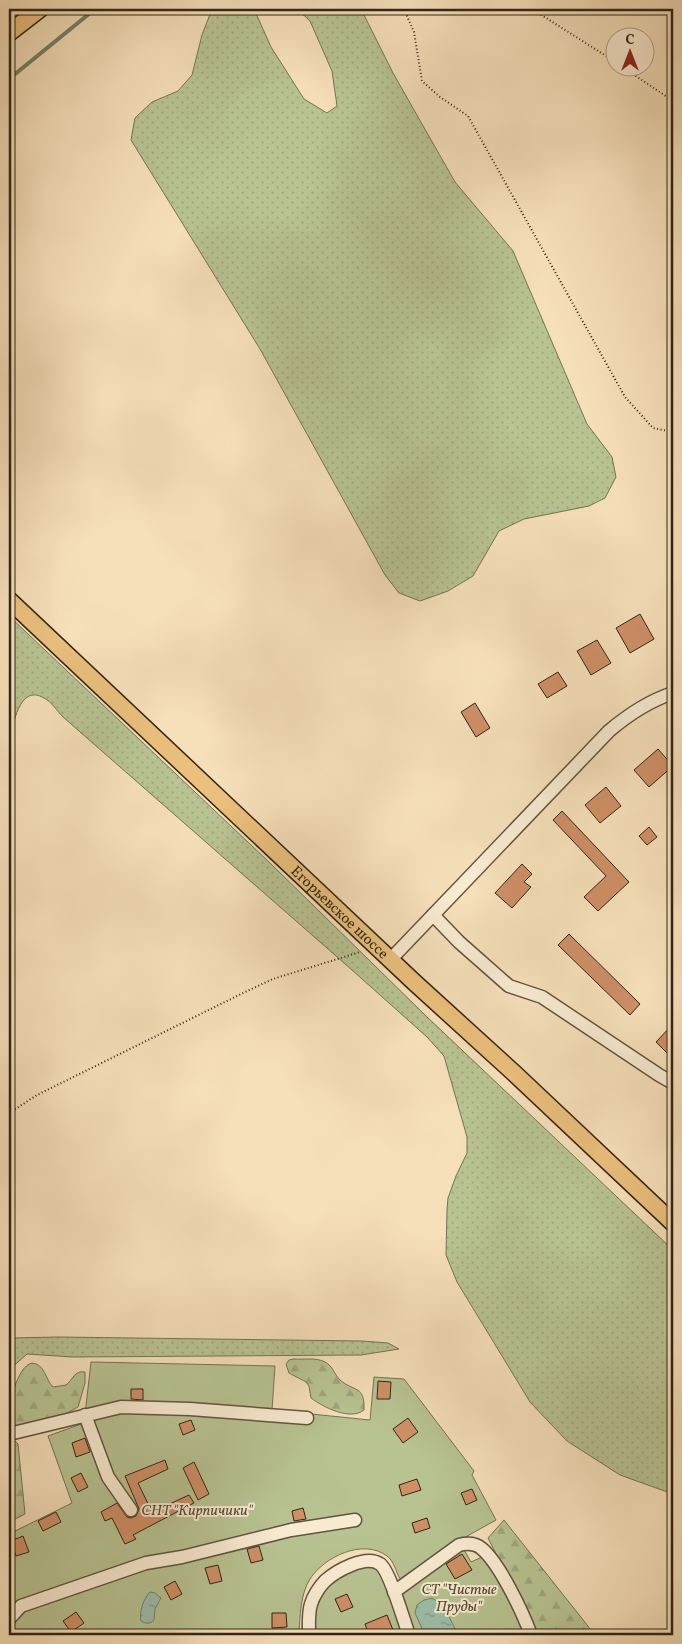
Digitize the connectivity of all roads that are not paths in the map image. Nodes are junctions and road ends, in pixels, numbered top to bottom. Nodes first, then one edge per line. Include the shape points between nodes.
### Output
1 (40, 9) edge
2 (9, 33) edge
3 (9, 600) edge
4 (673, 693) edge
5 (433, 915) junction
6 (390, 960) junction
7 (673, 1083) edge
8 (673, 1224) edge
9 (85, 1415) junction
10 (307, 1418) dead end
11 (9, 1434) edge
12 (131, 1510) dead end
13 (356, 1520) dead end
14 (394, 1592) junction
15 (9, 1619) edge
16 (309, 1635) edge
17 (409, 1635) edge
18 (531, 1635) edge

1 - 2 main road
3 - 6 main road, Егорьевское шоссе
4 - 5 street via 628,714 609,730
5 - 6 street
5 - 7 street via 509,986 542,997
6 - 8 main road, Егорьевское шоссе
9 - 10 street via 121,1407
9 - 11 street
9 - 12 street via 108,1477
13 - 15 street via 292,1530 146,1563 21,1606
14 - 16 street via 382,1565 374,1560 363,1560 336,1573 324,1582 311,1605
14 - 17 street
14 - 18 street via 459,1545 476,1545 488,1554 506,1582

